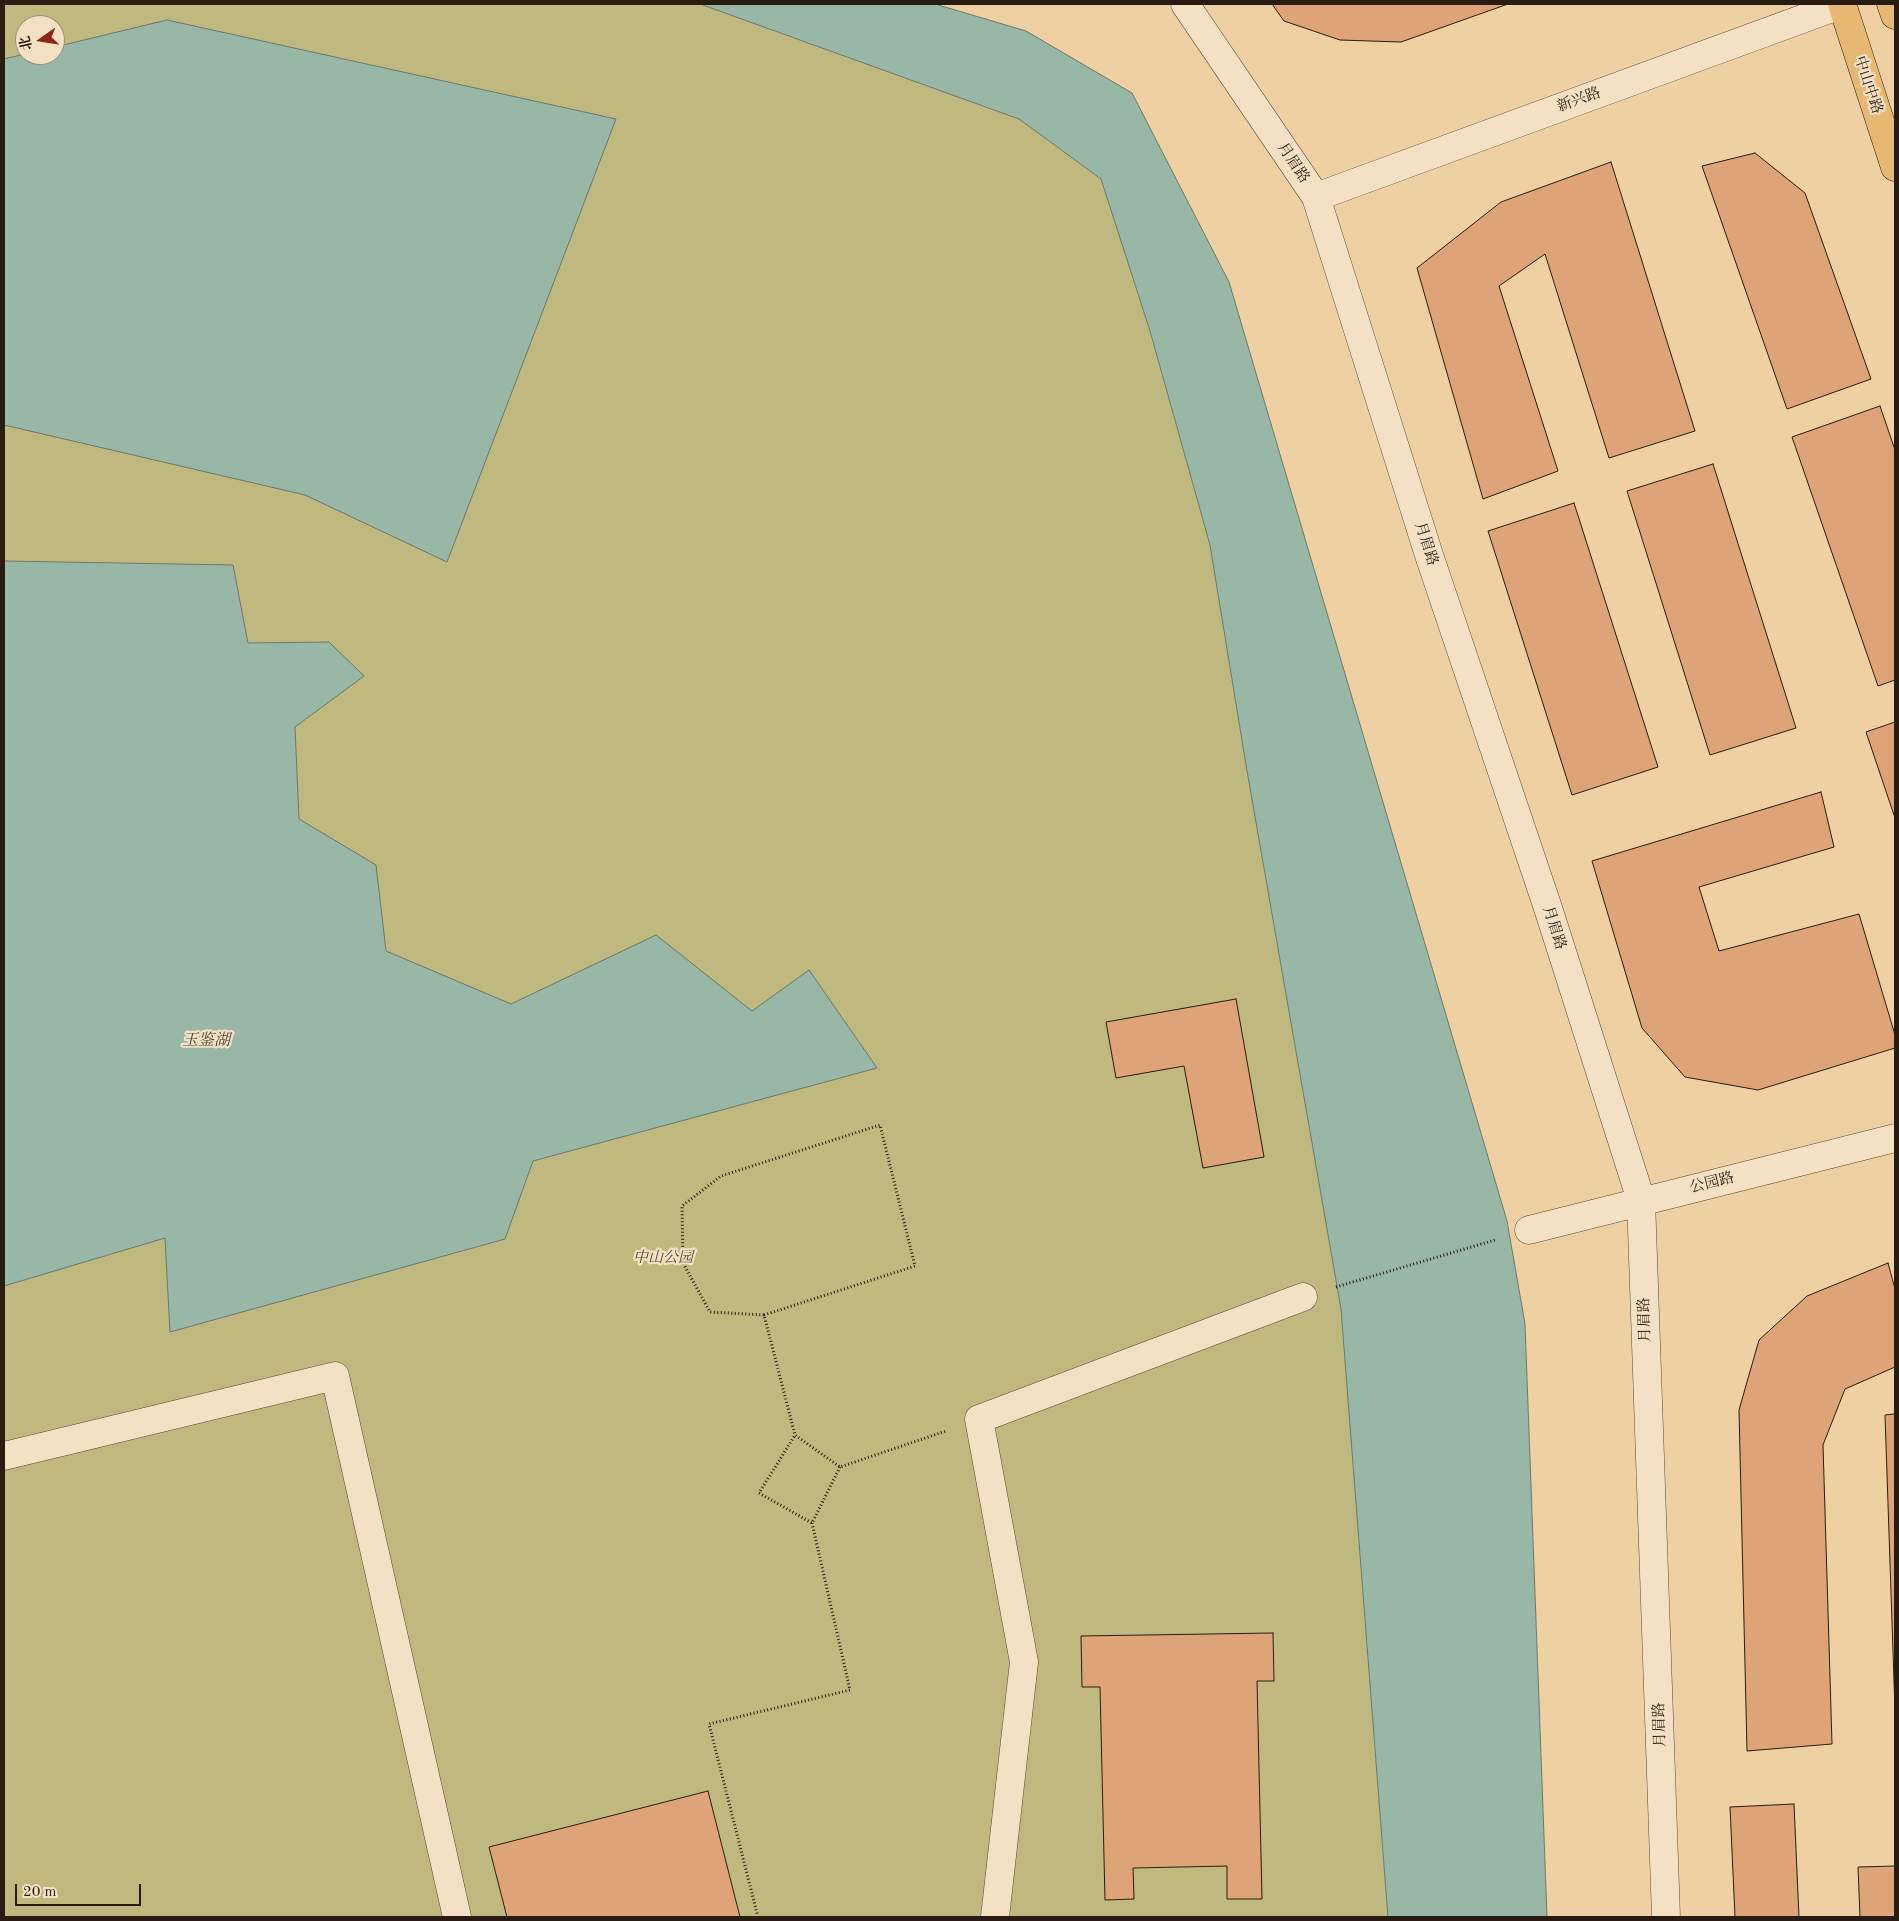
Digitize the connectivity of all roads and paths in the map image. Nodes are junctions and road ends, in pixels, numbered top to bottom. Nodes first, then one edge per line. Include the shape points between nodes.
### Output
1 (1185, 4) edge
2 (1842, 4) edge
3 (1891, 4) edge
4 (1895, 15) edge
5 (1895, 167) edge
6 (1316, 197) junction
7 (1895, 1138) edge
8 (1641, 1200) junction
9 (1529, 1230) joint
10 (1303, 1297) joint
11 (764, 1315) junction
12 (979, 1419) junction
13 (795, 1435) junction
14 (4, 1456) edge
15 (840, 1467) junction
16 (812, 1523) junction
17 (457, 1917) edge
18 (758, 1917) edge
19 (995, 1917) edge
20 (1666, 1917) edge

1 - 6 street, 月眉路
2 - 5 main road, 中山中路
2 - 6 street, 新兴路
3 - 4 main road
6 - 8 street, 月眉路 via 1429,555 1548,908
7 - 8 street, 公园路
8 - 9 street, 公园路
8 - 20 street, 月眉路
9 - 10 path
10 - 12 street
11 - 11 path via 710,1312 683,1262 682,1206 721,1176 880,1125 914,1266
11 - 13 path
12 - 15 path
12 - 19 street via 1024,1662
13 - 15 path
13 - 16 path via 759,1493
14 - 17 street via 335,1376
15 - 16 path
16 - 18 path via 850,1690 709,1724

